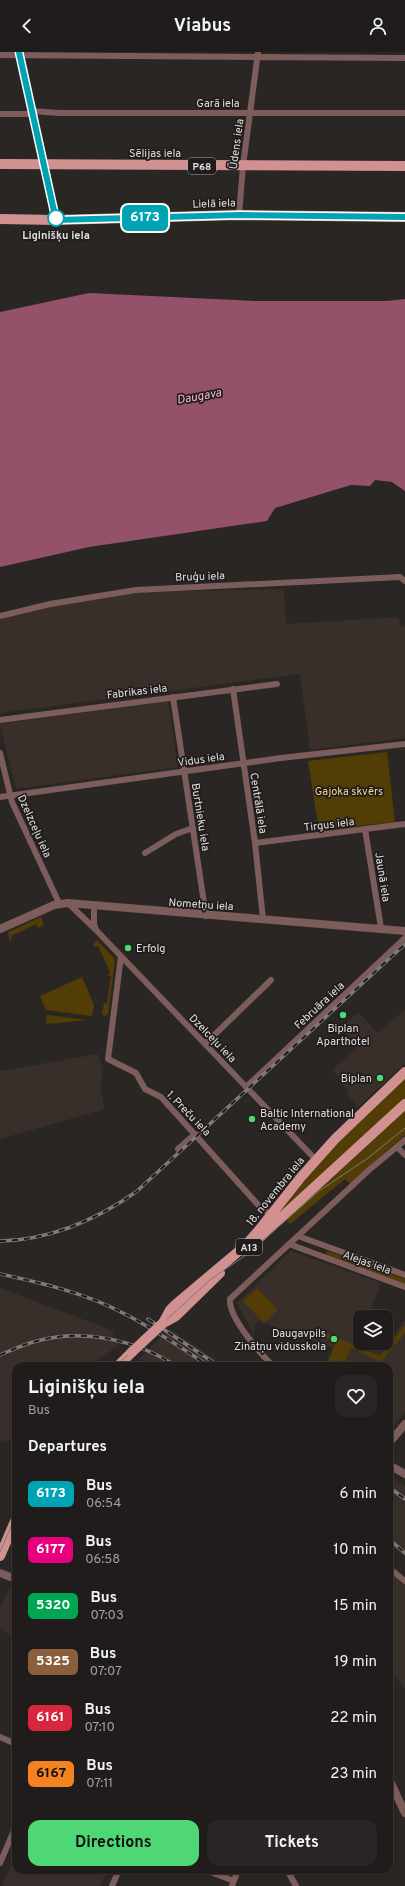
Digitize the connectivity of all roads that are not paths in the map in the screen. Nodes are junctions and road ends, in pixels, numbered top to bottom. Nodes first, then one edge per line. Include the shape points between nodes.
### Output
1 (19, 54) edge
2 (0, 55) edge
3 (257, 55) edge
4 (405, 58) edge
5 (32, 113) junction
6 (251, 113) junction
7 (405, 113) edge
8 (0, 114) edge
9 (0, 164) edge
10 (44, 165) junction
11 (243, 166) junction
12 (405, 166) edge
13 (239, 215) junction
14 (405, 217) edge
15 (0, 219) edge
16 (56, 220) junction
17 (404, 580) edge
18 (0, 616) edge
19 (277, 684) dead end
20 (233, 689) junction
21 (173, 697) junction
22 (0, 720) edge
23 (405, 744) edge
24 (0, 753) edge
25 (242, 764) junction
26 (184, 772) junction
27 (10, 796) junction
28 (0, 797) edge
29 (405, 824) edge
30 (193, 828) junction
31 (365, 830) junction
32 (255, 843) junction
33 (145, 854) dead end
34 (64, 903) junction
35 (94, 906) junction
36 (206, 916) junction
37 (263, 920) junction
38 (381, 928) junction
39 (0, 929) edge
40 (96, 930) junction
41 (405, 932) edge
42 (405, 938) edge
43 (121, 956) junction
44 (271, 980) dead end
45 (205, 1044) junction
46 (405, 1072) edge
47 (246, 1087) junction
48 (405, 1104) edge
49 (195, 1134) junction
50 (405, 1140) edge
51 (397, 1147) junction
52 (178, 1149) dead end
53 (405, 1155) edge
54 (316, 1160) junction
55 (271, 1214) junction
56 (298, 1236) junction
57 (289, 1244) junction
58 (325, 1246) junction
59 (322, 1256) junction
60 (405, 1276) edge
61 (405, 1287) edge
62 (163, 1323) junction
63 (122, 1362) edge
64 (270, 1362) edge
65 (405, 1424) edge
66 (393, 1438) edge
67 (393, 1467) edge
68 (405, 1474) edge
69 (12, 1528) edge
70 (0, 1556) edge
71 (393, 1571) edge
72 (0, 1573) edge
73 (12, 1578) edge
74 (405, 1581) edge
75 (0, 1737) edge
76 (12, 1742) edge
77 (393, 1788) edge
78 (405, 1814) edge
79 (12, 1835) edge
80 (0, 1863) edge
81 (117, 1874) edge
82 (214, 1874) edge
83 (237, 1874) edge
84 (289, 1874) edge
85 (233, 1884) edge
86 (112, 1886) edge
87 (296, 1886) edge

1 - 2 street
1 - 3 street
1 - 5 street
3 - 4 street
3 - 6 street, Ūdens iela
5 - 6 street, Garā iela
5 - 8 street, Garā iela
5 - 10 street
6 - 7 street, Garā iela
6 - 11 street, Ūdens iela
9 - 10 main road, Sēlijas iela / P68
10 - 11 main road, Sēlijas iela / P68
10 - 16 street
11 - 12 main road, Sēlijas iela / P68
11 - 13 street, Ūdens iela
13 - 14 main road, Lielā iela
13 - 16 main road, Lielā iela
15 - 16 main road, Lielā iela
17 - 18 street, Bruģu iela via 400,577 136,590 50,604
19 - 20 street, Fabrikas iela
20 - 21 street, Fabrikas iela
20 - 25 street, Centrālā iela
21 - 22 street, Fabrikas iela
21 - 26 street, Burtnieku iela
23 - 25 street, Vidus iela
24 - 27 street, Dzelzceļu iela
25 - 26 street, Vidus iela
25 - 32 street, Centrālā iela
26 - 27 street, Vidus iela
26 - 30 street, Burtnieku iela
27 - 28 street, Vidus iela
27 - 34 street, Dzelzceļu iela
29 - 31 street, Tirgus iela
30 - 33 street via 176,834
30 - 36 street, Burtnieku iela
31 - 32 street, Tirgus iela
31 - 38 street, Jaunā iela
32 - 37 street, Centrālā iela
34 - 35 street, Nometņu iela
34 - 39 street
34 - 40 street, Dzelceļu iela
35 - 36 street, Nometņu iela
35 - 40 street
36 - 37 street, Nometņu iela
37 - 38 street, Nometņu iela
38 - 41 street, Nometņu iela
40 - 43 street, Dzelceļu iela
42 - 47 street, Februāra iela
43 - 45 street, Dzelceļu iela
43 - 49 street, 1. Preču iela via 108,1059 136,1073 145,1089 161,1097
44 - 45 street
45 - 47 street, Dzelceļu iela
46 - 54 main road, 18. novembra iela / A13 via 335,1138
47 - 54 street, Dzelceļu iela
48 - 62 main road, 18. novembra iela / A13 via 176,1316
49 - 52 street
49 - 55 street, 1. Preču iela via 261,1208
50 - 51 street
51 - 53 street
51 - 56 street
54 - 55 main road, 18. novembra iela / A13
55 - 62 main road, 18. novembra iela / A13 via 245,1246 170,1310
56 - 57 street
56 - 58 street, Alejas iela
57 - 59 street, Alejas iela
57 - 64 street via 232,1296 230,1303 231,1311 239,1324
58 - 59 street
58 - 60 street, Alejas iela
59 - 61 street, Alejas iela
62 - 63 main road, 18. novembra iela / A13, bridge
65 - 66 street
67 - 68 street
69 - 70 main road
71 - 74 street
72 - 73 street
75 - 76 street
77 - 78 street
79 - 80 street
81 - 86 street
82 - 85 street
83 - 85 street
84 - 87 street

